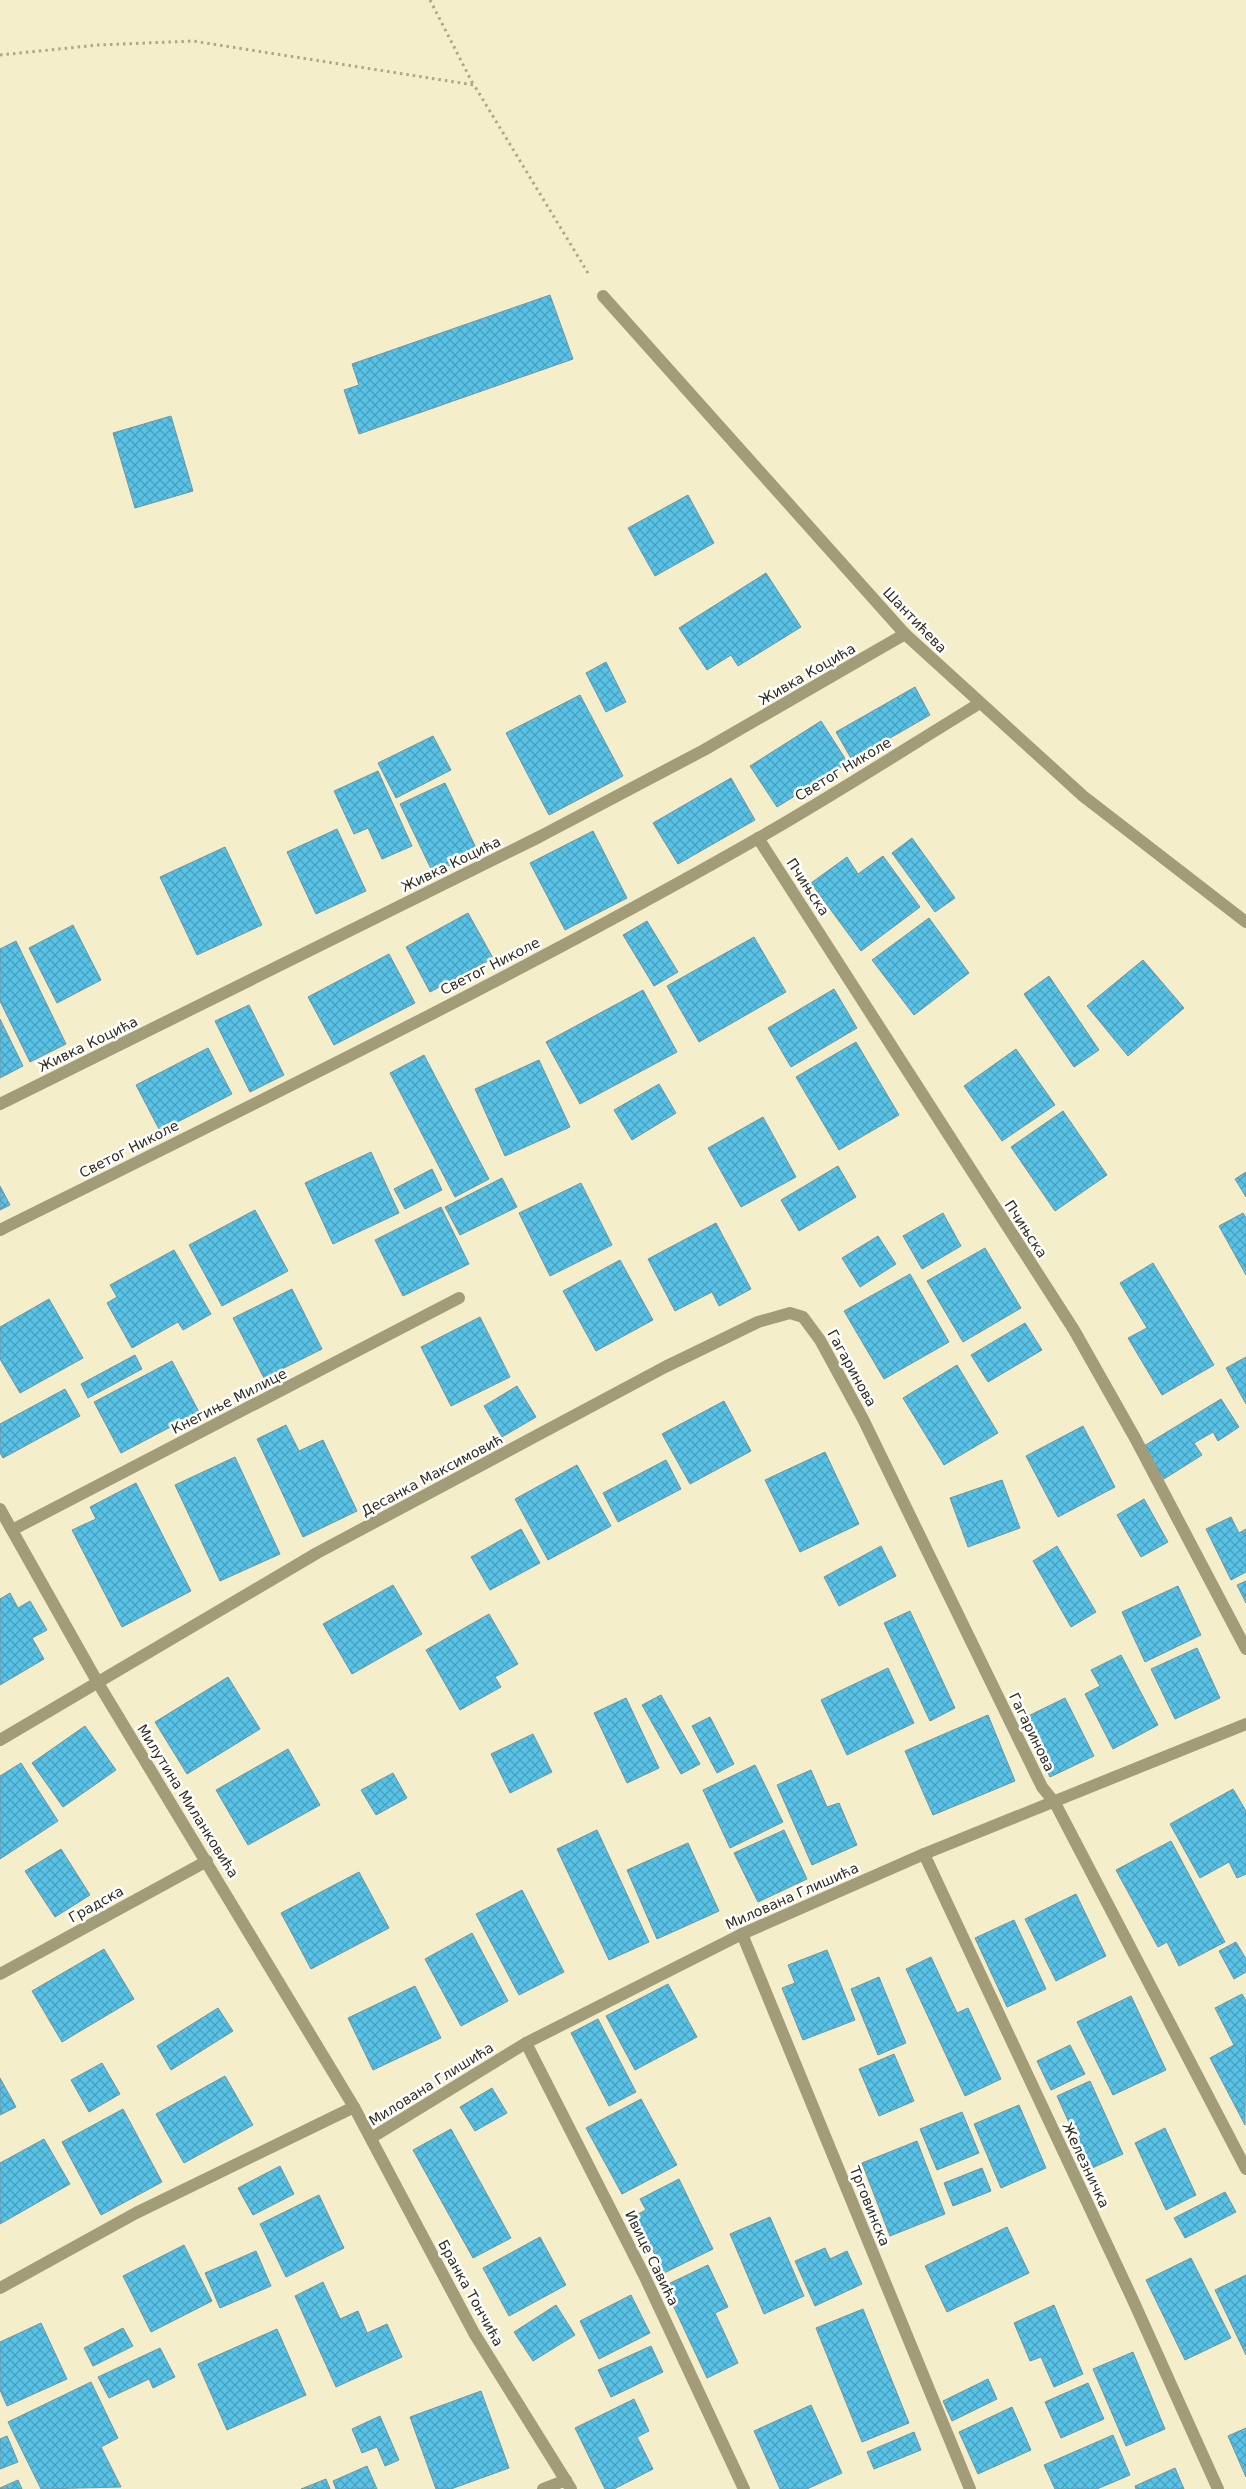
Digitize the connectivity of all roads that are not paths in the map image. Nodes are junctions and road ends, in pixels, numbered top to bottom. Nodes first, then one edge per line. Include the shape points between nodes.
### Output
1 (603, 296) road end
2 (906, 634) junction
3 (980, 703) junction
4 (758, 838) junction
5 (1246, 922) edge
6 (0, 1104) edge
7 (0, 1230) edge
8 (459, 1298) dead end
9 (790, 1313) joint
10 (0, 1509) edge
11 (12, 1530) junction
12 (1246, 1648) edge
13 (98, 1683) junction
14 (1246, 1724) edge
15 (0, 1740) edge
16 (1055, 1803) junction
17 (924, 1854) junction
18 (207, 1861) junction
19 (742, 1934) junction
20 (0, 1974) edge
21 (526, 2043) junction
22 (354, 2107) junction
23 (371, 2138) junction
24 (1246, 2169) edge
25 (0, 2288) edge
26 (568, 2484) edge
27 (543, 2489) edge
28 (744, 2489) edge
29 (970, 2489) edge
30 (1218, 2489) edge

1 - 2 street, Шантићева
2 - 3 street, Шантићева
2 - 6 street, Живка Коцића via 704,750 539,837
3 - 4 street, Светог Николе
3 - 5 street, Шантићева via 1083,796
4 - 7 street, Светог Николе via 488,985
4 - 12 street, Пчињска via 1074,1330
8 - 11 street, Кнегиње Милице
9 - 13 street, Десанка Максимовић via 758,1322 665,1366 317,1553
9 - 16 street, Гагаринова via 803,1317 820,1340 858,1410 1042,1787
10 - 11 street, Милутина Миланковића
11 - 13 street, Милутина Миланковића
13 - 15 street, Десанка Максимовић
13 - 18 street, Милутина Миланковића
14 - 16 street, Милована Глишића
16 - 17 street, Милована Глишића
16 - 24 street, Гагаринова
17 - 19 street, Милована Глишића
17 - 30 street, Железничка
18 - 20 street, Градска
18 - 22 street, Милутина Миланковића
19 - 21 street, Милована Глишића
19 - 29 street, Трговинска
21 - 23 street, Милована Глишића
21 - 28 street, Ивице Савића via 644,2275
22 - 23 street, Бранка Тончића
22 - 25 street, Милована Глишића via 136,2213
23 - 26 street, Бранка Тончића via 474,2332
26 - 27 street

